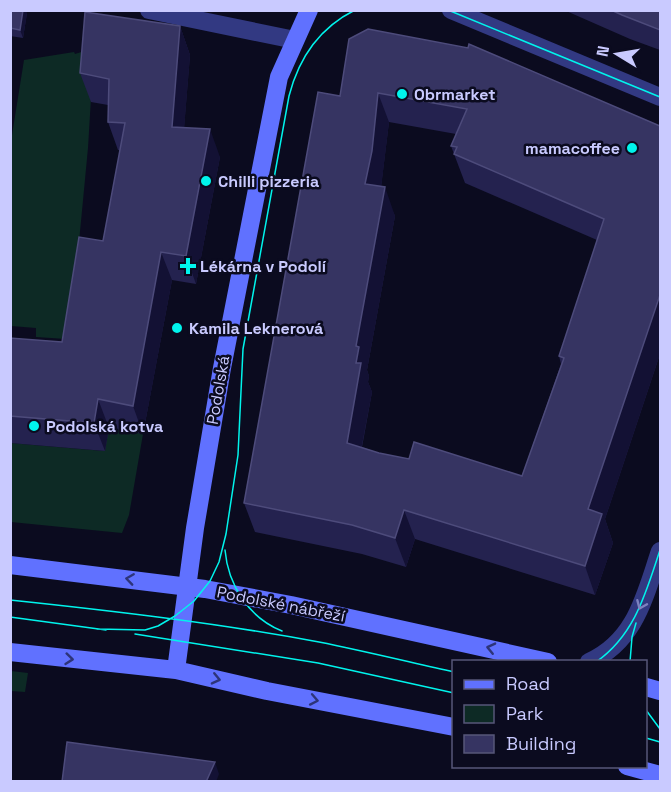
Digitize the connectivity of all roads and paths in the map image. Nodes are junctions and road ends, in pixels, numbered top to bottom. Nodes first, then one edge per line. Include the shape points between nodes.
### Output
1 (149, 10) edge
2 (309, 10) edge
3 (451, 10) edge
4 (295, 40) junction
5 (660, 97) edge
6 (660, 550) edge
7 (10, 565) edge
8 (188, 587) junction
9 (10, 652) edge
10 (539, 660) edge
11 (593, 660) edge
12 (176, 670) junction
13 (452, 728) edge
14 (634, 768) edge
15 (660, 776) edge

1 - 4 street
2 - 4 main road, Podolská
3 - 5 street
4 - 8 main road, Podolská via 279,77 222,368
6 -> 11 street via 643,600 626,633 608,652
8 -> 7 main road, Podolské nábřeží
10 -> 8 main road, Podolské nábřeží via 303,607
8 - 12 main road, Podolská
9 -> 12 main road
12 -> 13 main road
14 - 15 main road

